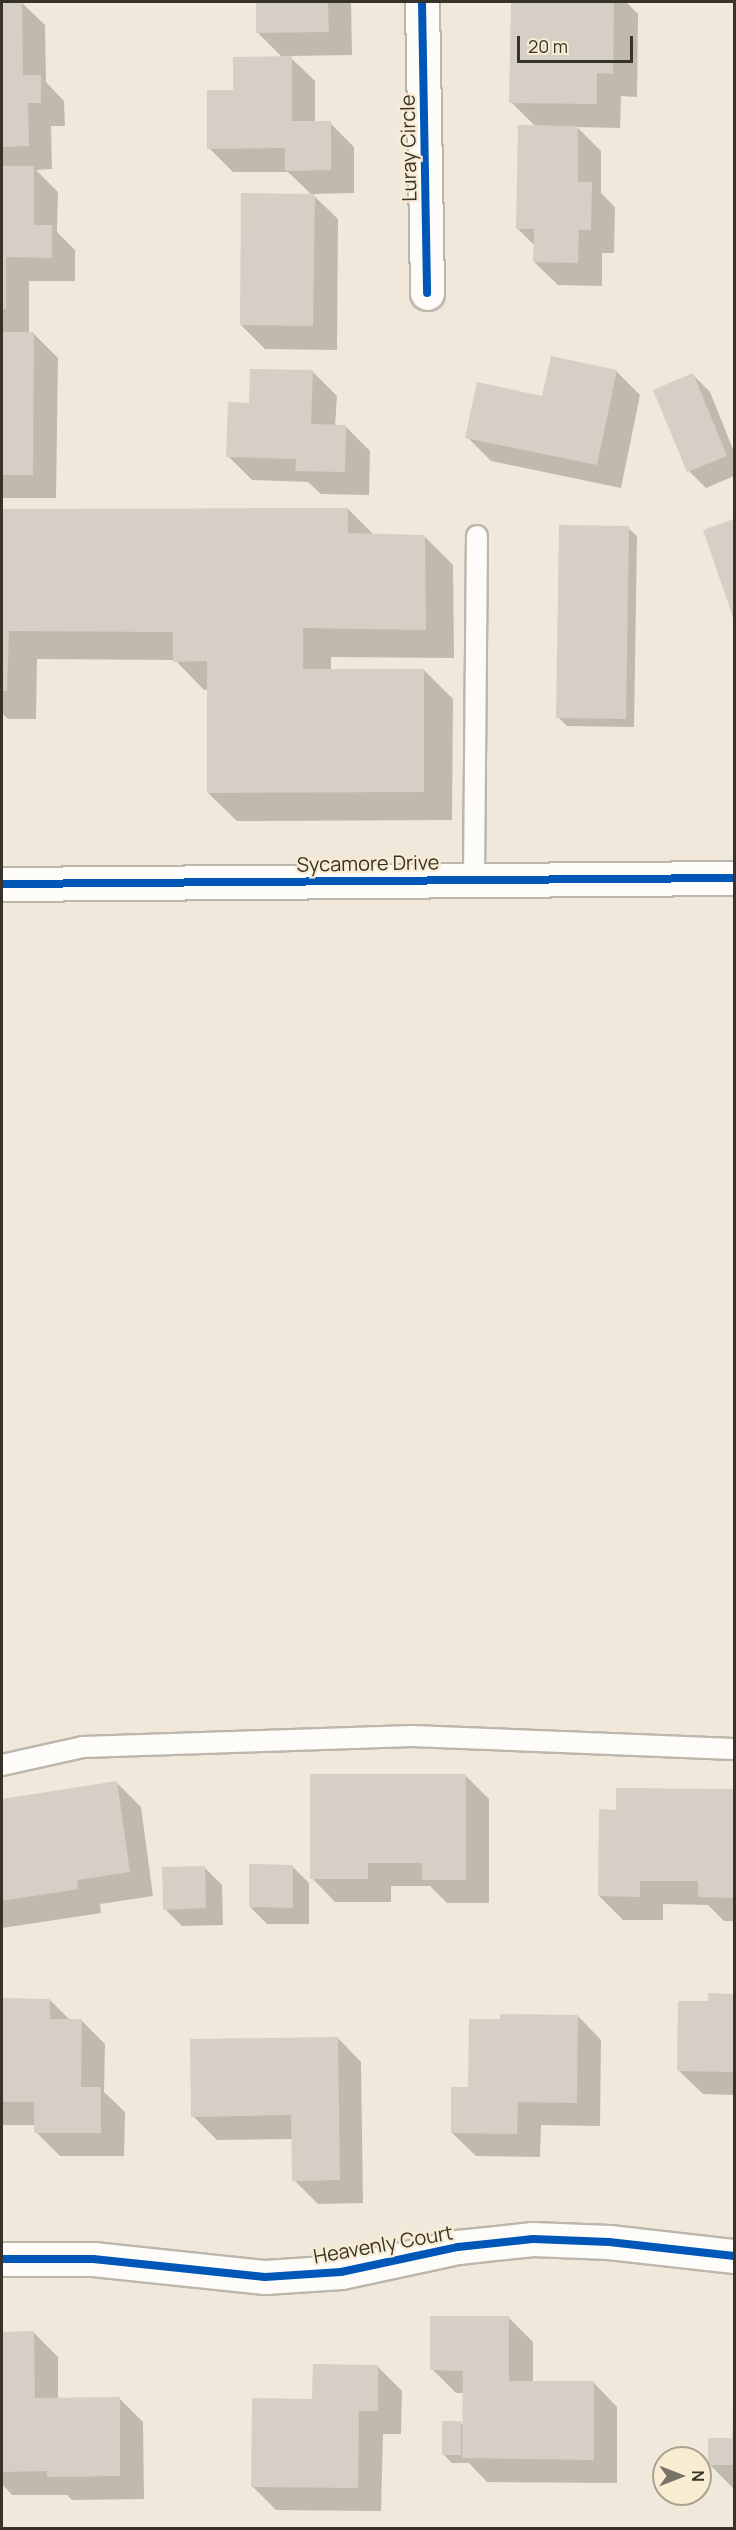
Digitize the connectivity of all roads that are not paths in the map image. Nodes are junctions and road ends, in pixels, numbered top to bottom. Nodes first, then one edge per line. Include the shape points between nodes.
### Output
1 (422, 2) edge
2 (427, 293) dead end
3 (477, 536) dead end
4 (474, 878) junction
5 (735, 878) edge
6 (2, 884) edge
7 (735, 1749) edge
8 (2, 1765) edge
9 (735, 2256) edge
10 (2, 2259) edge

1 - 2 street, Luray Circle
3 - 4 lane
4 - 5 street, Sycamore Drive
4 - 6 street, Sycamore Drive
7 - 8 lane via 412,1736 83,1747
9 - 10 street, Heavenly Court via 609,2242 533,2239 458,2247 341,2272 265,2277 93,2259

